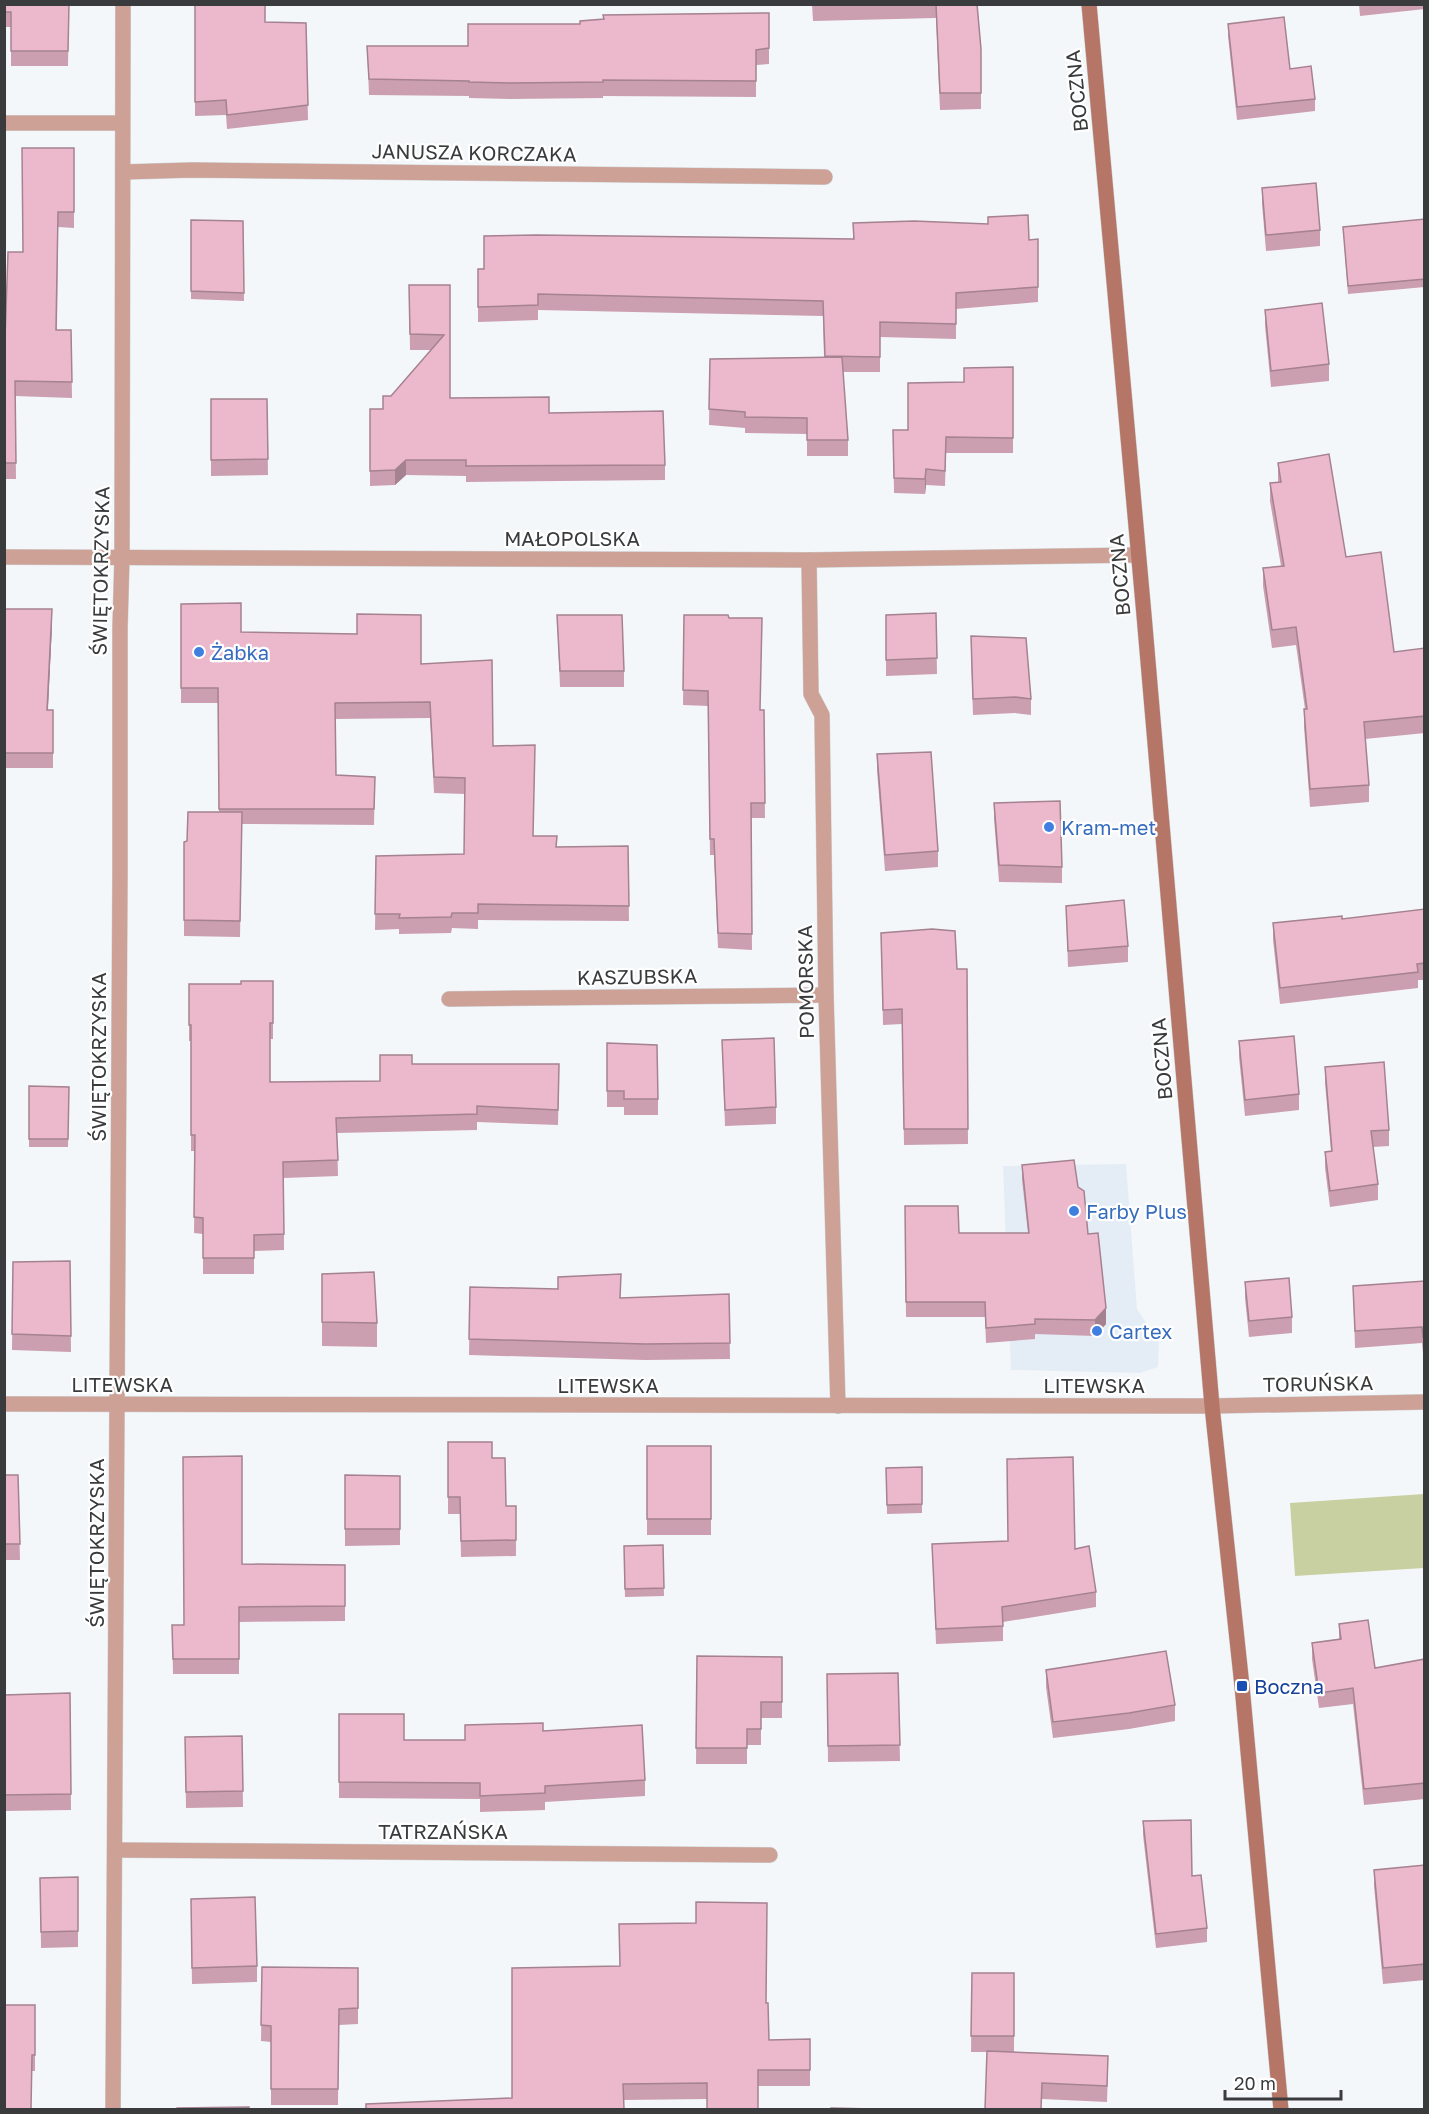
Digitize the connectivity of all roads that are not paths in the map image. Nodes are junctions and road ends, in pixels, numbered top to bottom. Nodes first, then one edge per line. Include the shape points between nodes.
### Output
1 (123, 4) edge
2 (1089, 4) edge
3 (4, 123) edge
4 (123, 123) junction
5 (123, 172) junction
6 (825, 177) dead end
7 (1138, 555) junction
8 (4, 557) edge
9 (122, 557) junction
10 (809, 560) junction
11 (826, 995) junction
12 (449, 999) dead end
13 (1425, 1402) edge
14 (4, 1404) edge
15 (117, 1406) junction
16 (838, 1406) junction
17 (1212, 1406) junction
18 (116, 1850) junction
19 (770, 1855) dead end
20 (113, 2109) edge
21 (1281, 2109) edge

1 - 4 street, ŚWIĘTOKRZYSKA
2 - 7 street, BOCZNA
3 - 4 street
4 - 5 street, ŚWIĘTOKRZYSKA
5 - 6 street, JANUSZA KORCZAKA
5 - 9 street, ŚWIĘTOKRZYSKA
7 - 10 street, MAŁOPOLSKA
7 - 17 street, BOCZNA
8 - 9 street, MAŁOPOLSKA
9 - 10 street, MAŁOPOLSKA
9 - 15 street, ŚWIĘTOKRZYSKA
10 - 11 street, POMORSKA via 811,694 822,715
11 - 12 street, KASZUBSKA
11 - 16 street, POMORSKA
13 - 17 street, TORUŃSKA
14 - 15 street, LITEWSKA
15 - 16 street, LITEWSKA
15 - 18 street, ŚWIĘTOKRZYSKA
16 - 17 street, LITEWSKA
17 - 21 street, BOCZNA
18 - 19 street, TATRZAŃSKA
18 - 20 street, ŚWIĘTOKRZYSKA

